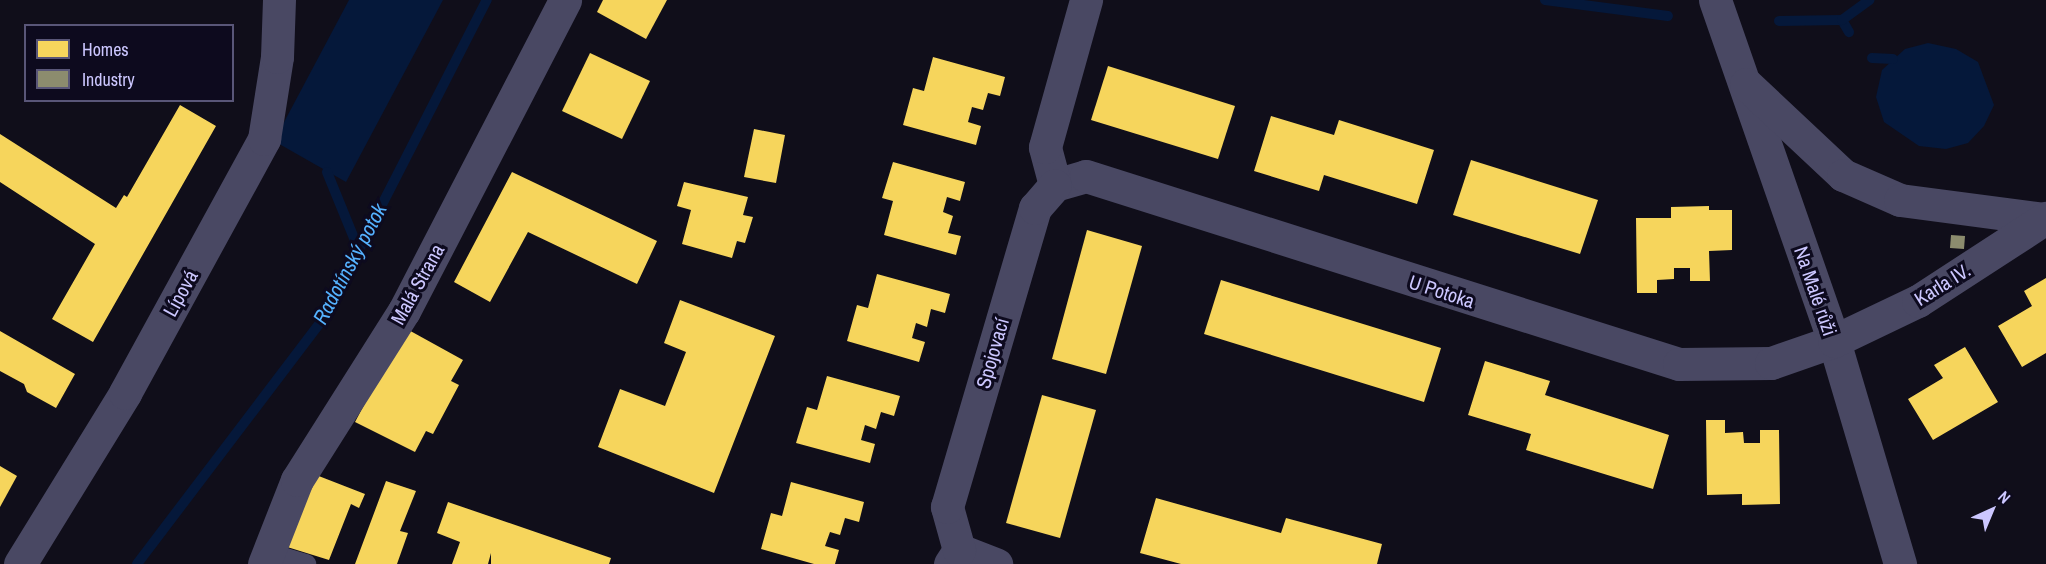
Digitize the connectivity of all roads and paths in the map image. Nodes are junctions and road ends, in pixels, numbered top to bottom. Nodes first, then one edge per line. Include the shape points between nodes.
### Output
1 (279, 0) edge
2 (565, 0) edge
3 (1086, 0) edge
4 (1719, 10) edge
5 (1743, 81) junction
6 (1055, 185) junction
7 (2045, 218) edge
8 (1834, 341) junction
9 (955, 557) edge
10 (265, 558) edge
11 (20, 564) edge
12 (306, 564) edge
13 (996, 564) edge
14 (1900, 564) edge

1 - 11 street, Lípová via 277,57 264,139 125,393
2 - 10 street, Malá Strana via 404,311 297,480
3 - 6 street via 1045,147
4 - 5 street, Na Malé růži
5 - 7 street via 1844,175 1900,200
5 - 8 street, Na Malé růži
6 - 8 street, U Potoka via 1086,176 1678,364 1771,363
6 - 9 street, Spojovací via 1035,208 947,507
7 - 8 street, Karla IV. via 1918,301
8 - 14 street, Na Malé růži
9 - 13 street
10 - 12 lane

